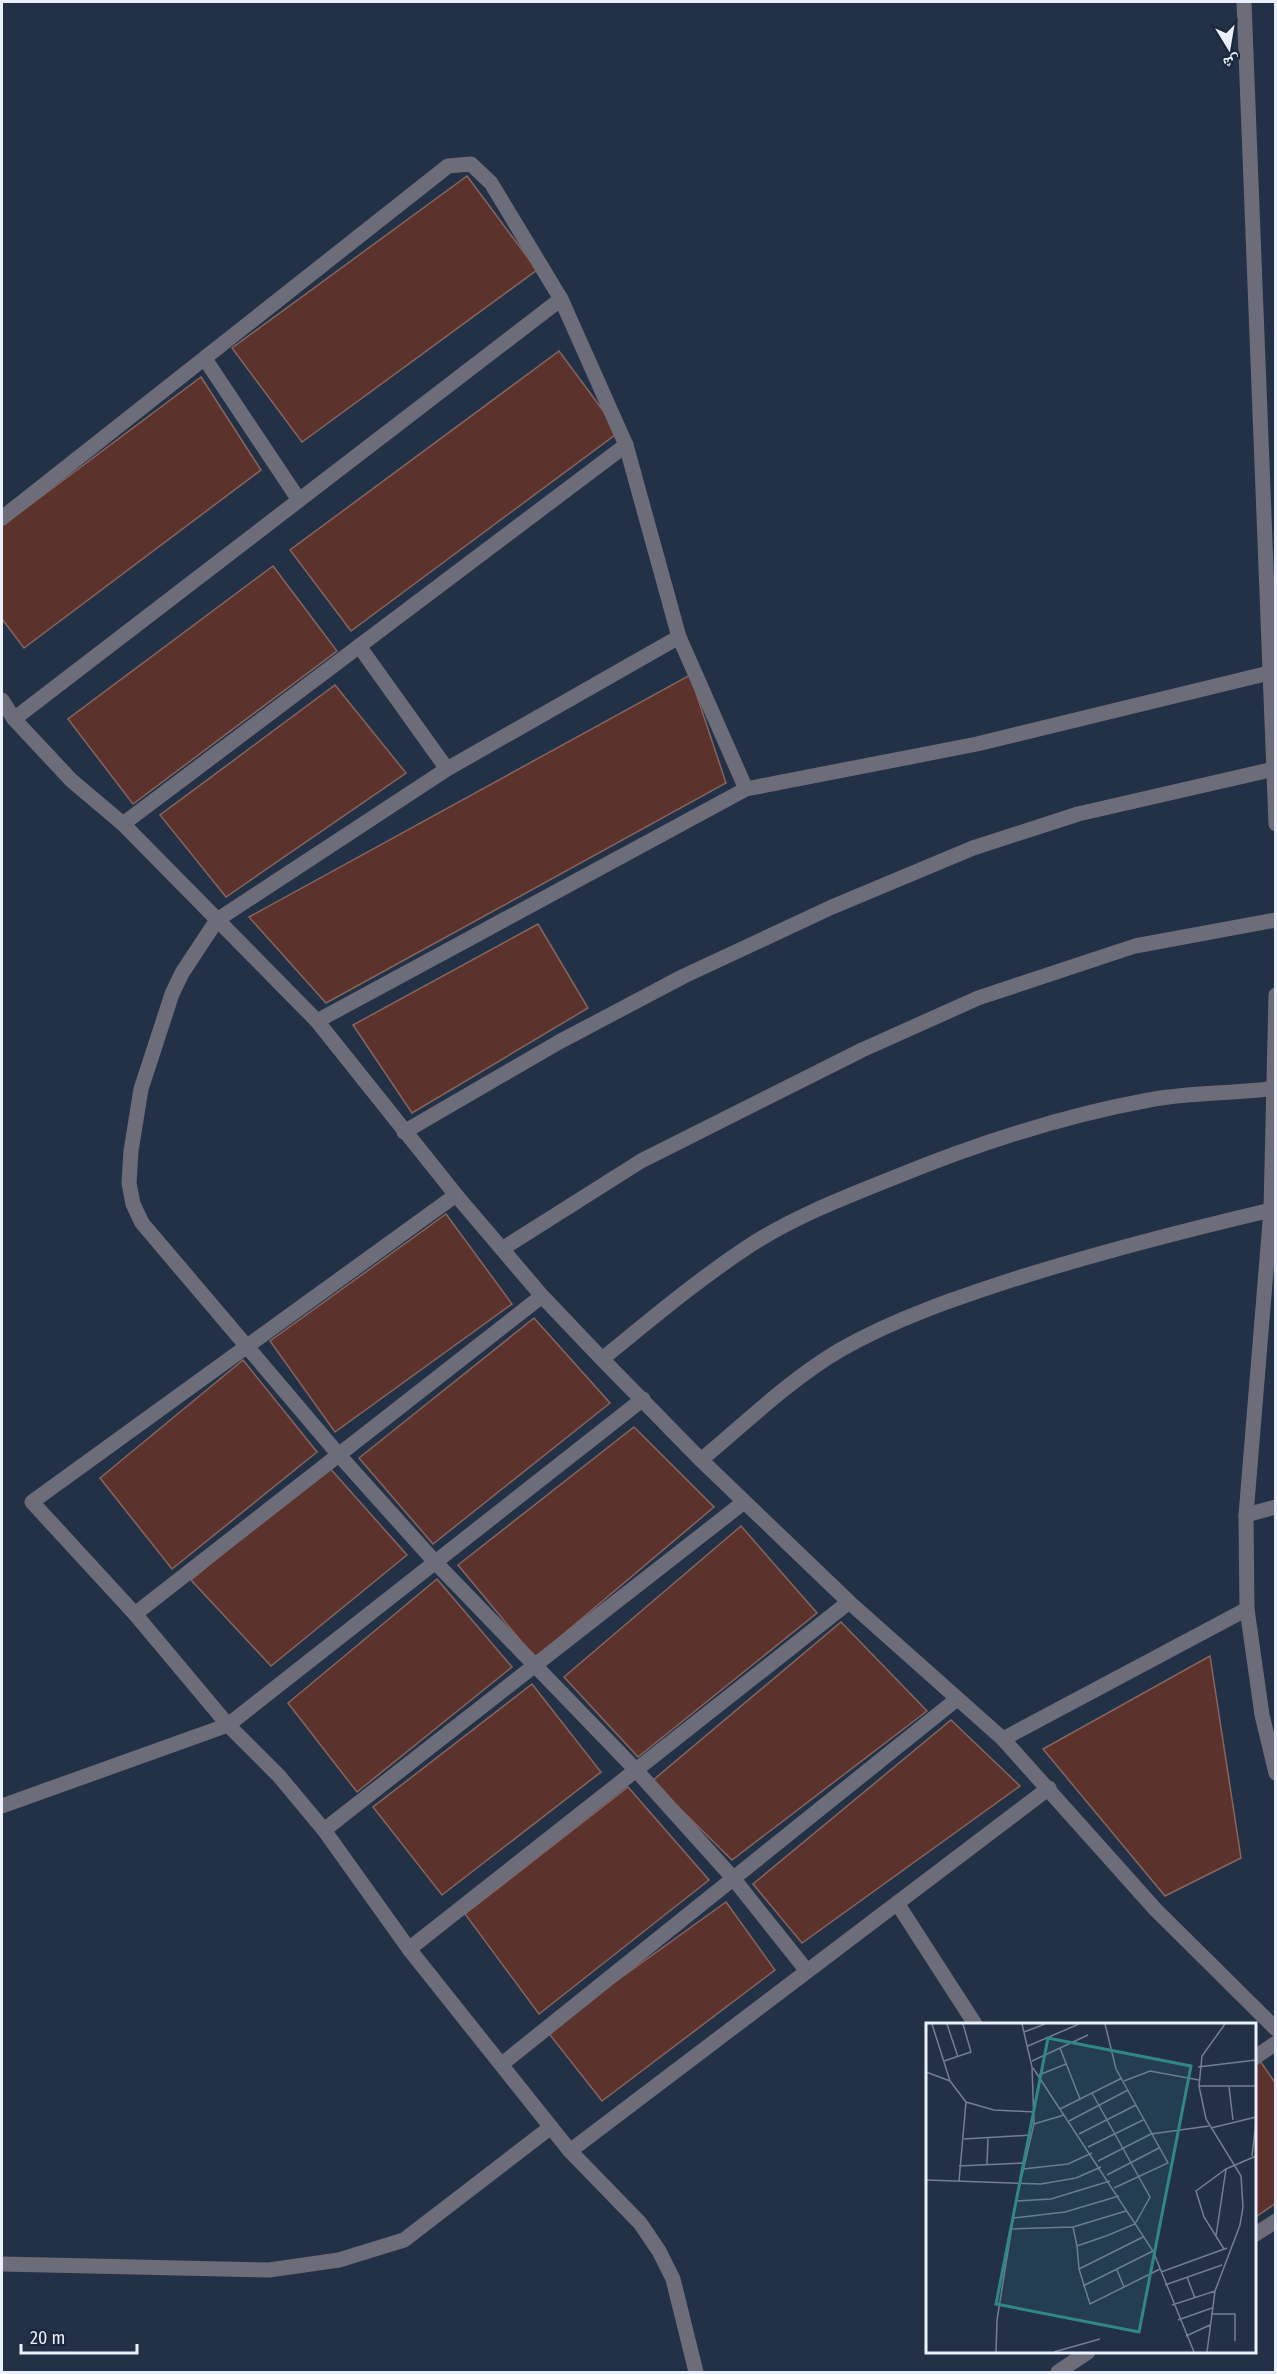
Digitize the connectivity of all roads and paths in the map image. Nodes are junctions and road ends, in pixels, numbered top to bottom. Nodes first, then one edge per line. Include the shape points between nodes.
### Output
1 (1244, 2) edge
2 (561, 299) junction
3 (205, 359) junction
4 (626, 445) junction
5 (299, 500) junction
6 (2, 518) edge
7 (680, 637) junction
8 (359, 646) junction
9 (1269, 673) junction
10 (2, 700) edge
11 (14, 719) junction
12 (1274, 769) junction
13 (447, 770) junction
14 (746, 789) junction
15 (123, 824) junction
16 (1275, 824) edge
17 (217, 920) junction
18 (1275, 920) edge
19 (1275, 995) edge
20 (317, 1021) junction
21 (1274, 1088) edge
22 (404, 1132) junction
23 (456, 1195) junction
24 (1271, 1209) junction
25 (502, 1250) junction
26 (1271, 1260) edge
27 (542, 1296) junction
28 (247, 1347) junction
29 (602, 1359) junction
30 (643, 1399) junction
31 (339, 1455) junction
32 (701, 1460) junction
33 (744, 1502) junction
34 (1275, 1507) edge
35 (1246, 1515) junction
36 (435, 1562) junction
37 (849, 1602) junction
38 (1247, 1609) junction
39 (135, 1614) junction
40 (534, 1666) junction
41 (957, 1699) junction
42 (1269, 1714) edge
43 (228, 1725) junction
44 (1003, 1739) junction
45 (636, 1770) junction
46 (1275, 1773) edge
47 (1049, 1788) junction
48 (2, 1806) edge
49 (324, 1830) junction
50 (733, 1878) junction
51 (897, 1903) junction
52 (409, 1949) junction
53 (807, 1971) junction
54 (974, 2023) edge
55 (1275, 2029) edge
56 (1275, 2043) edge
57 (1256, 2057) edge
58 (502, 2064) junction
59 (552, 2127) junction
60 (570, 2151) junction
61 (1275, 2221) edge
62 (1256, 2234) edge
63 (2, 2264) edge
64 (1087, 2353) edge
65 (696, 2373) edge
66 (1058, 2373) edge

1 - 9 street
2 - 3 street via 491,183 471,164 457,164 448,166
2 - 4 street
2 - 5 street
3 - 5 street
3 - 6 street
4 - 7 street
4 - 8 street
5 - 11 street
7 - 13 street
7 - 14 street
8 - 13 street
8 - 15 street
9 - 12 street
9 - 14 street via 977,744
10 - 11 street
11 - 15 street via 71,780
12 - 16 street
12 - 22 street via 1078,814 973,848 832,907 684,976 569,1036
13 - 17 street
14 - 20 street
15 - 17 street
17 - 20 street
17 - 28 street via 182,973 158,1031 141,1089 129,1183 142,1223
18 - 25 street via 1135,946 978,998 862,1050 641,1161
19 - 21 street
20 - 22 street
21 - 24 street
21 - 29 street via 1193,1094 1087,1112 967,1148 856,1192 747,1247
22 - 23 street
23 - 25 street
23 - 28 street
24 - 26 street
24 - 32 street via 1119,1246 969,1294 892,1324 839,1351 770,1401
25 - 27 street
26 - 35 street
27 - 29 street
27 - 31 street
28 - 31 street
28 - 39 street via 32,1502
29 - 30 street
30 - 32 street
30 - 36 street
31 - 36 street
31 - 39 street
32 - 33 street
33 - 37 street
33 - 40 street
34 - 35 street
35 - 38 street
36 - 40 street
36 - 43 street
37 - 41 street
37 - 45 street
38 - 42 street
38 - 44 street
39 - 43 street
40 - 45 street
40 - 49 street
41 - 44 street
41 - 50 street
42 - 46 street
43 - 48 street
43 - 49 street via 279,1776
44 - 47 street
45 - 50 street
45 - 52 street
47 - 51 street
47 - 55 street via 1155,1909
49 - 52 street
50 - 53 street
50 - 58 street
51 - 53 street
51 - 54 street
52 - 58 street
53 - 60 street
56 - 57 street
58 - 59 street
59 - 60 street
59 - 63 street via 404,2240 339,2260 269,2271
60 - 65 street via 640,2223 659,2251 683,2311
61 - 62 street
64 - 66 street

